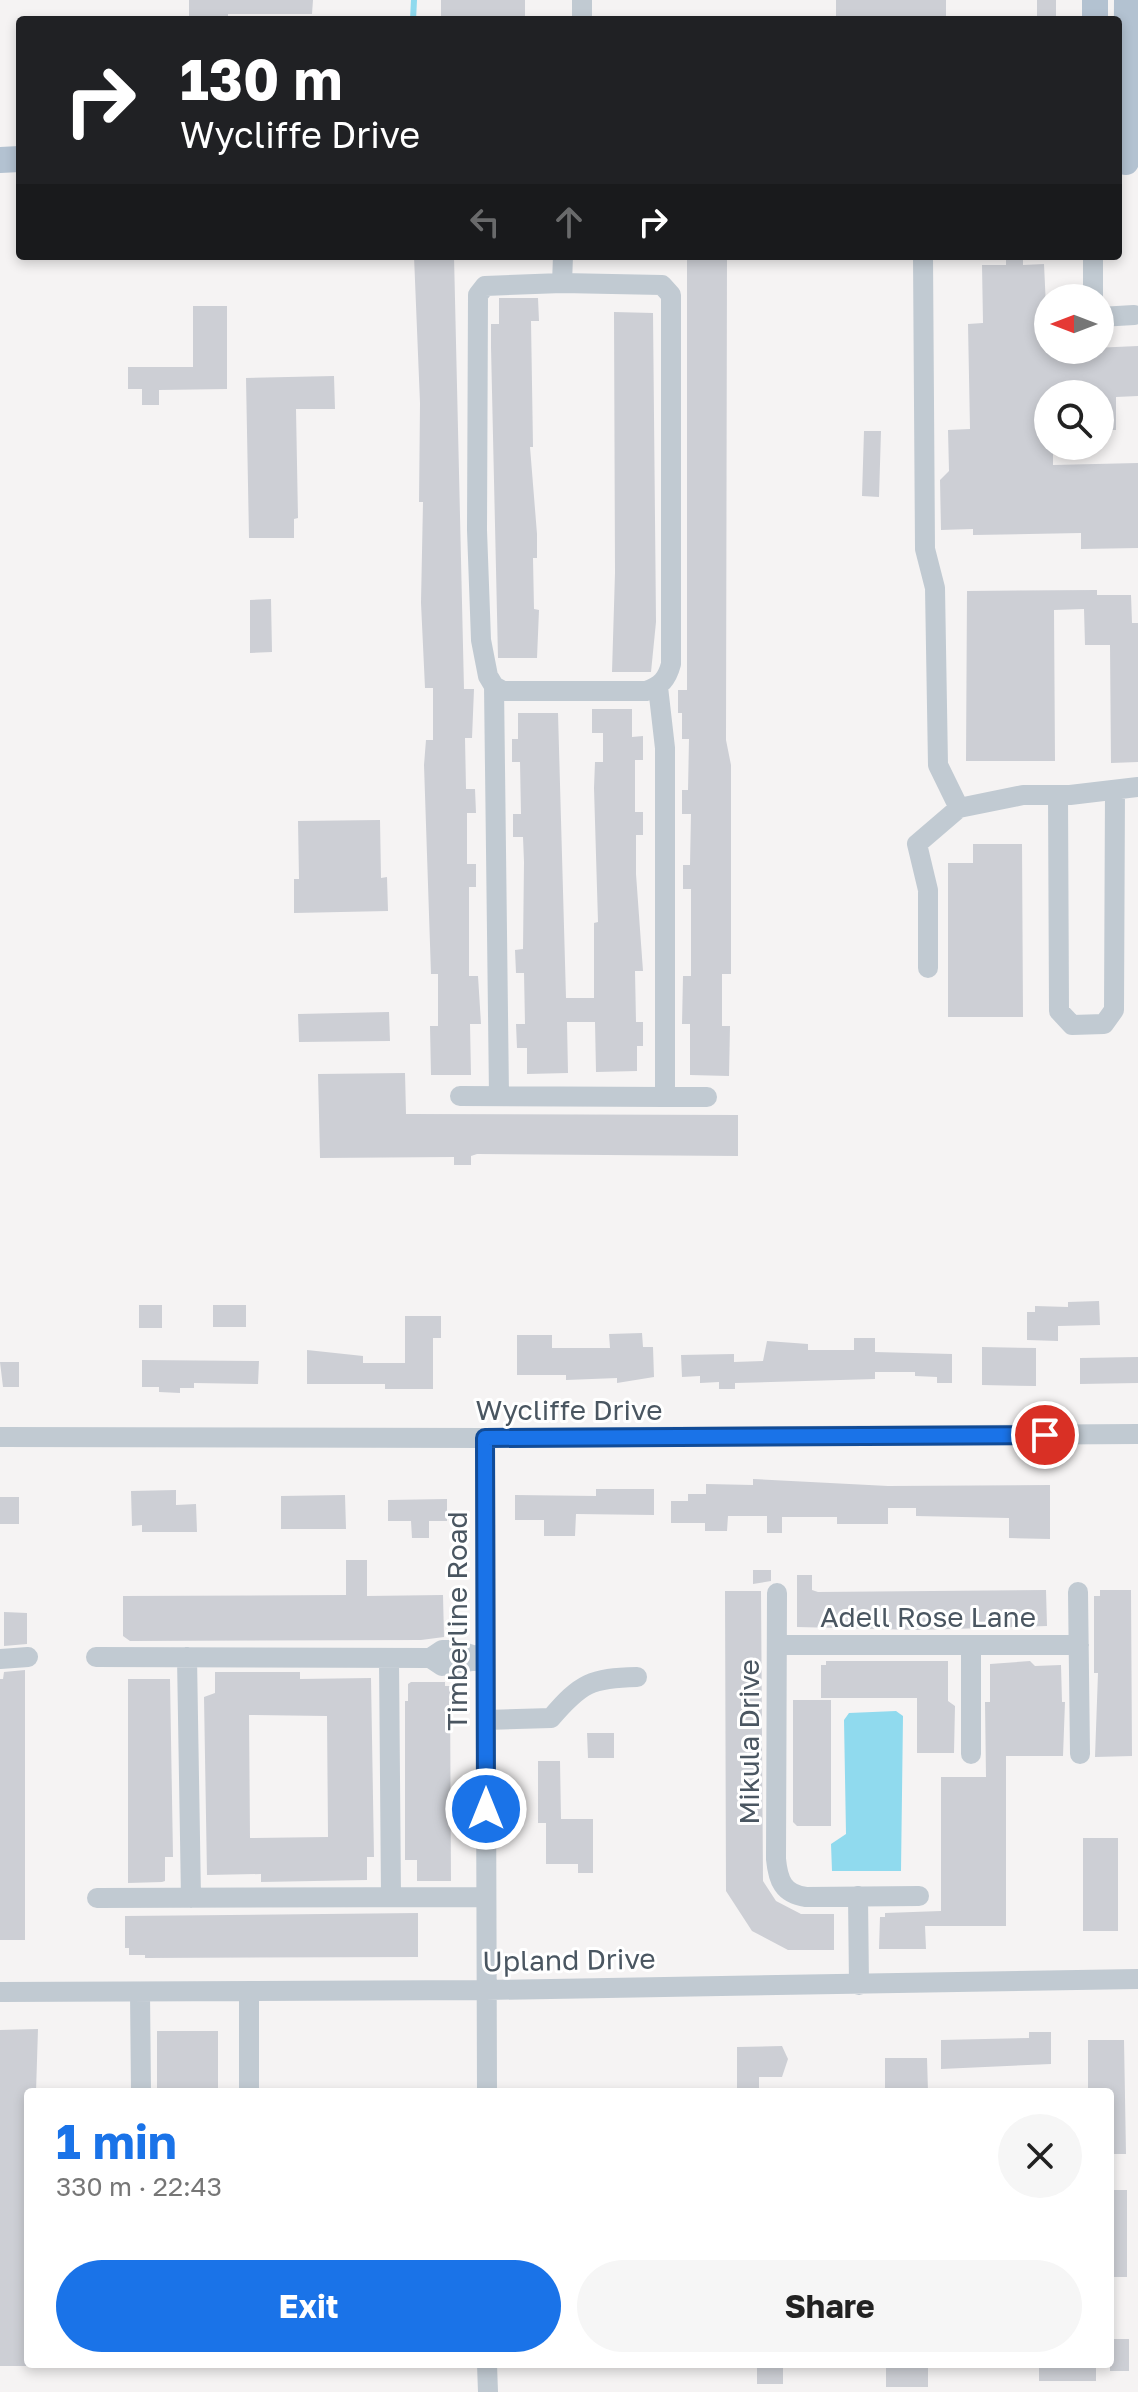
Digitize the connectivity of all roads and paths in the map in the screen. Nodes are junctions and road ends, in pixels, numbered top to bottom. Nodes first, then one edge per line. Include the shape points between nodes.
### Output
1 (1127, 0) edge
2 (1127, 162) edge
3 (563, 260) edge
4 (923, 260) edge
5 (1093, 260) edge
6 (562, 283) junction
7 (1093, 284) edge
8 (1134, 315) dead end
9 (1114, 316) edge
10 (494, 686) junction
11 (658, 687) junction
12 (1138, 787) edge
13 (1115, 790) junction
14 (1058, 795) junction
15 (959, 808) junction
16 (928, 968) dead end
17 (460, 1096) dead end
18 (499, 1096) junction
19 (665, 1097) junction
20 (707, 1097) dead end
21 (1138, 1434) edge
22 (0, 1437) edge
23 (485, 1438) junction
24 (1078, 1592) dead end
25 (777, 1593) dead end
26 (777, 1645) junction
27 (971, 1645) junction
28 (1079, 1645) junction
29 (28, 1657) dead end
30 (96, 1657) dead end
31 (187, 1657) junction
32 (389, 1658) junction
33 (0, 1659) edge
34 (485, 1659) junction
35 (637, 1677) dead end
36 (486, 1720) junction
37 (971, 1754) dead end
38 (1080, 1754) dead end
39 (858, 1896) junction
40 (919, 1896) dead end
41 (391, 1897) junction
42 (486, 1897) junction
43 (97, 1898) dead end
44 (191, 1898) junction
45 (1138, 1979) edge
46 (859, 1985) junction
47 (486, 1990) junction
48 (249, 1991) junction
49 (0, 1992) edge
50 (140, 1993) junction
51 (141, 2088) edge
52 (249, 2088) edge
53 (487, 2088) edge
54 (487, 2368) edge
55 (488, 2392) edge

1 - 2 main road
3 - 6 street
4 - 15 street via 925,549 935,588 938,765
5 - 7 street
6 - 10 street via 485,286 478,295 481,640
6 - 11 street via 662,285 671,295 671,664
8 - 9 street
10 - 11 street via 503,691
10 - 18 street
11 - 19 street via 665,748
12 - 13 street
13 - 14 street
13 - 14 street via 1114,1010 1104,1024 1072,1025 1059,1011
14 - 15 street via 1023,795
15 - 16 street via 917,844 928,890
17 - 18 street
18 - 19 street
19 - 20 street
21 - 23 street, Wycliffe Drive
22 - 23 street, Wycliffe Drive
23 - 34 street, Timberline Road
24 - 28 street
25 - 26 street, Mikula Drive
26 - 27 street, Adell Rose Lane
26 - 39 street, Mikula Drive via 776,1859 785,1889 806,1897
27 - 28 street, Adell Rose Lane
27 - 37 street
28 - 38 street
29 - 33 street
30 - 31 street
31 - 32 street
31 - 44 street
32 - 34 street via 430,1658 442,1650 457,1650
32 - 41 street
34 - 36 street, Timberline Road
35 - 36 street via 585,1683 551,1718
36 - 42 street, Timberline Road
39 - 40 street
39 - 46 street
41 - 42 street
41 - 44 street
42 - 47 street, Timberline Road
43 - 44 street
45 - 46 street, Upland Drive
46 - 47 street, Upland Drive
47 - 48 street, Upland Drive
47 - 53 street, Timberline Road
48 - 50 street, Upland Drive
48 - 52 street
49 - 50 street, Upland Drive
50 - 51 street
54 - 55 street

